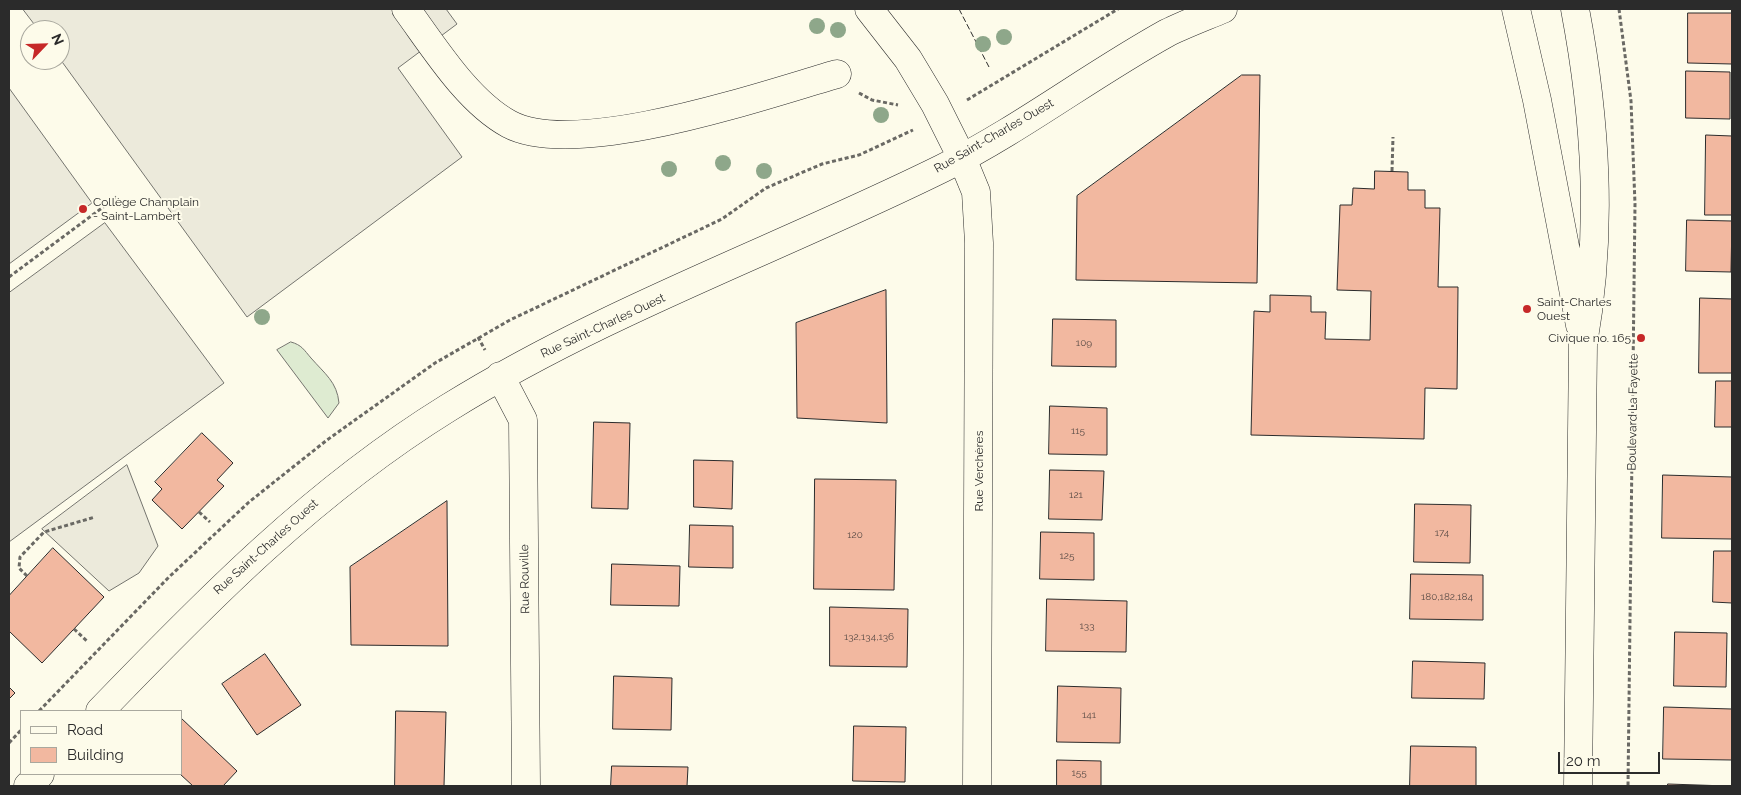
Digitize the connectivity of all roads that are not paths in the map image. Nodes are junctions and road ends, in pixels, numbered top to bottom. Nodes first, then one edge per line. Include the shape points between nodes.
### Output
1 (406, 9) edge
2 (869, 9) edge
3 (1199, 9) edge
4 (1222, 9) edge
5 (1516, 9) edge
6 (1575, 9) edge
7 (1169, 32) junction
8 (837, 74) road end
9 (962, 158) junction
10 (1583, 344) junction
11 (500, 376) junction
12 (101, 710) edge
13 (39, 775) edge
14 (28, 786) edge
15 (526, 786) edge
16 (977, 786) edge
17 (1578, 786) edge

1 - 8 street via 485,107 510,124 530,132 579,134 689,116
2 - 9 street, Rue Verchères via 908,59
3 - 7 street, Rue Saint-Charles Ouest
4 - 7 street, Rue Saint-Charles Ouest
5 - 10 street via 1537,100
6 - 10 street via 1588,79 1595,167 1595,247
7 - 9 street, Rue Saint-Charles Ouest
9 - 11 street, Rue Saint-Charles Ouest via 570,340
9 - 16 street, Rue Verchères via 976,192 979,234
10 - 17 street
11 - 12 street, Rue Saint-Charles Ouest via 434,416 321,497 209,599
11 - 15 street, Rue Rouville via 523,420
13 - 14 street

